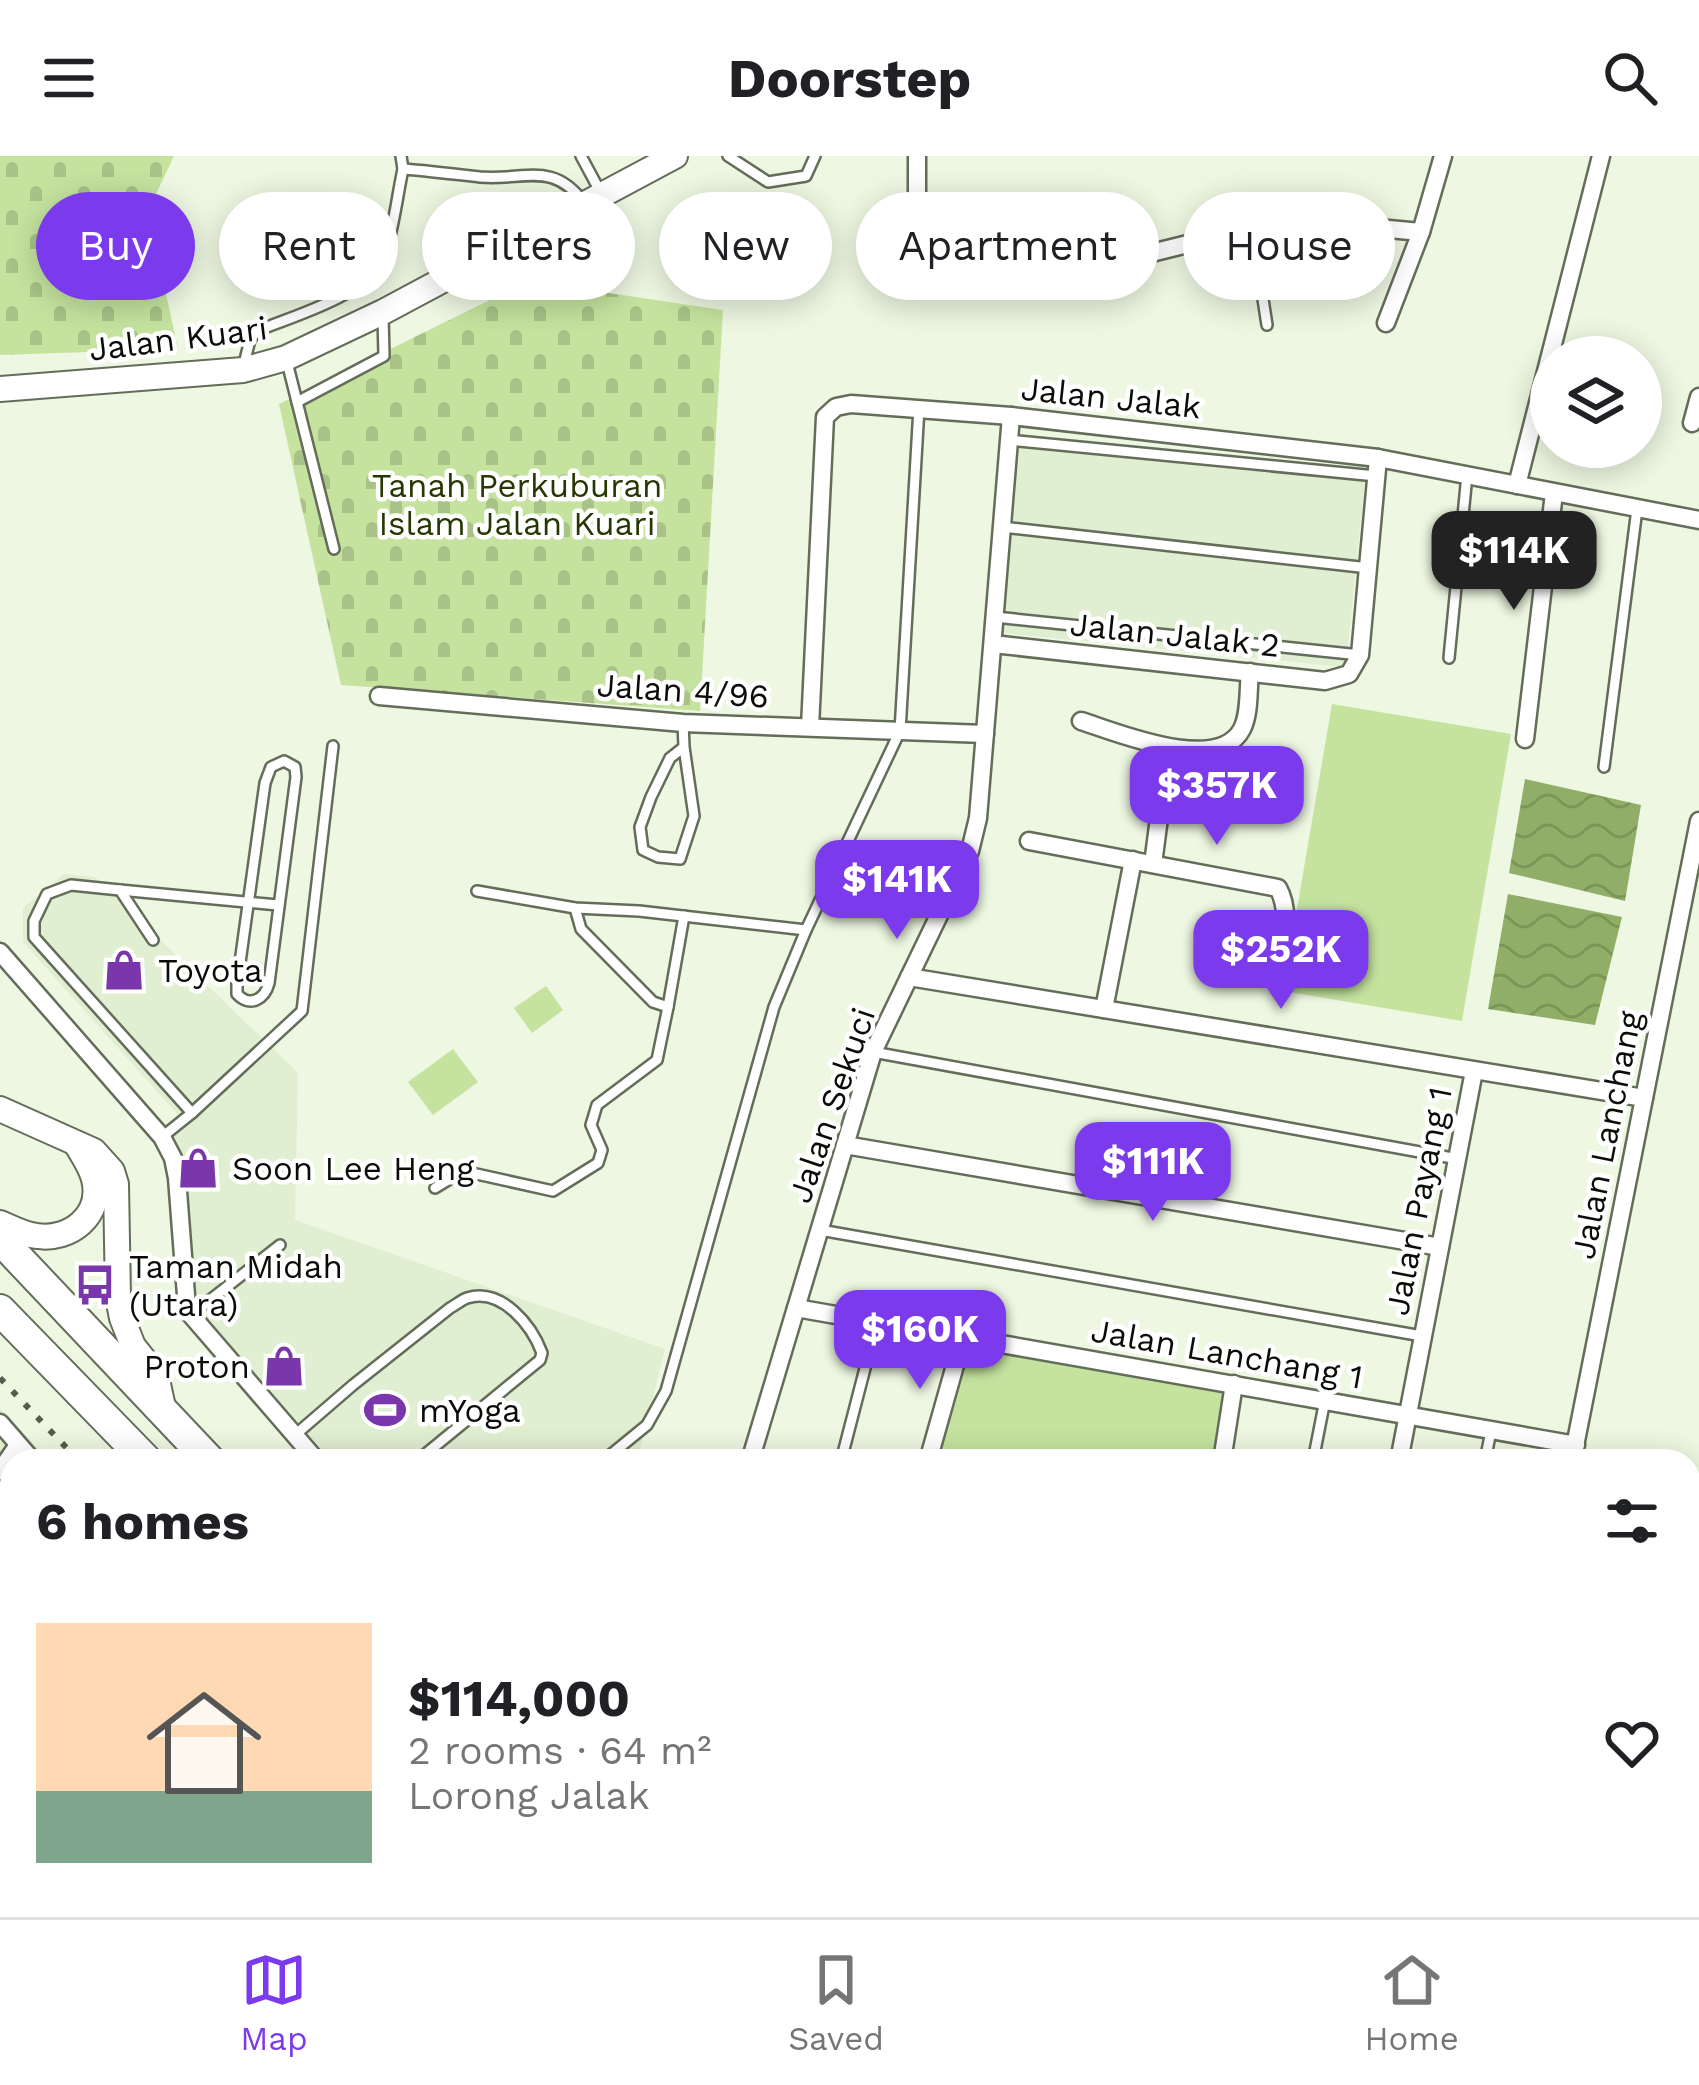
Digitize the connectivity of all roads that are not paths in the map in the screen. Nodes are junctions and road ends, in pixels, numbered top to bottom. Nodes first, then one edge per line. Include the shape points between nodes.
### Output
1 (400, 156) edge
2 (451, 156) edge
3 (581, 156) edge
4 (675, 156) edge
5 (728, 156) edge
6 (815, 156) edge
7 (917, 156) edge
8 (1443, 156) edge
9 (1601, 156) edge
10 (403, 170) junction
11 (448, 172) junction
12 (582, 192) edge
13 (591, 192) edge
14 (606, 192) edge
15 (918, 192) edge
16 (1395, 230) edge
17 (1421, 232) junction
18 (422, 291) edge
19 (1263, 300) edge
20 (382, 312) junction
21 (1386, 323) dead end
22 (1267, 325) dead end
23 (286, 358) junction
24 (243, 370) junction
25 (0, 389) edge
26 (1699, 397) edge
27 (297, 402) junction
28 (919, 408) junction
29 (1011, 416) junction
30 (1692, 423) dead end
31 (1009, 440) junction
32 (1377, 467) junction
33 (1467, 476) junction
34 (1517, 485) junction
35 (1554, 493) junction
36 (1636, 508) junction
37 (1699, 520) edge
38 (1002, 527) junction
39 (334, 549) dead end
40 (1369, 568) junction
41 (995, 617) junction
42 (993, 644) junction
43 (1360, 655) junction
44 (1449, 658) dead end
45 (1250, 672) junction
46 (379, 696) dead end
47 (1081, 721) dead end
48 (683, 722) junction
49 (810, 728) junction
50 (900, 731) junction
51 (985, 734) junction
52 (1525, 739) dead end
53 (333, 746) dead end
54 (684, 747) junction
55 (1168, 749) junction
56 (1604, 767) dead end
57 (1699, 821) edge
58 (1029, 841) dead end
59 (1133, 860) junction
60 (1153, 863) junction
61 (120, 890) junction
62 (477, 891) dead end
63 (249, 903) junction
64 (278, 905) junction
65 (575, 908) junction
66 (684, 916) junction
67 (806, 930) junction
68 (153, 940) dead end
69 (0, 952) edge
70 (1281, 966) dead end
71 (909, 977) junction
72 (668, 1007) junction
73 (1104, 1010) junction
74 (874, 1052) junction
75 (1474, 1071) junction
76 (1644, 1097) junction
77 (0, 1109) edge
78 (192, 1113) junction
79 (162, 1137) junction
80 (76, 1142) junction
81 (845, 1145) junction
82 (1458, 1159) junction
83 (435, 1188) dead end
84 (0, 1223) edge
85 (820, 1230) junction
86 (0, 1239) edge
87 (280, 1245) dead end
88 (1440, 1247) junction
89 (796, 1309) junction
90 (0, 1310) edge
91 (191, 1316) junction
92 (877, 1322) junction
93 (1423, 1336) junction
94 (963, 1337) junction
95 (1234, 1384) junction
96 (1325, 1400) junction
97 (164, 1412) junction
98 (1407, 1414) junction
99 (0, 1423) edge
100 (1491, 1429) junction
101 (295, 1435) junction
102 (18, 1445) junction
103 (15, 1449) edge
104 (22, 1449) edge
105 (135, 1449) edge
106 (199, 1449) edge
107 (307, 1449) edge
108 (432, 1449) edge
109 (618, 1449) edge
110 (754, 1449) edge
111 (844, 1449) edge
112 (931, 1449) edge
113 (1224, 1449) edge
114 (1315, 1449) edge
115 (1401, 1449) edge
116 (1487, 1449) edge
117 (1560, 1449) edge
118 (1575, 1449) edge

1 - 10 lane
2 - 11 lane
3 - 13 lane
4 - 14 street, Jalan Kuari
5 - 6 lane via 768,182 806,176
7 - 15 street
8 - 17 street
9 - 34 street
10 - 11 lane
10 - 24 lane via 375,273 257,331
11 - 12 lane via 541,175
16 - 17 street
17 - 21 street
18 - 20 street, Jalan Kuari
19 - 22 lane
20 - 23 street, Jalan Kuari
20 - 27 lane via 384,356
23 - 24 street, Jalan Kuari
23 - 27 lane
24 - 25 street, Jalan Kuari
26 - 30 street
27 - 39 lane
28 - 29 street, Jalan Jalak
28 - 49 street, Jalan Jalak via 851,404 825,417
28 - 50 lane
29 - 31 street, Jalan Sekuci
29 - 32 street, Jalan Jalak
31 - 32 lane
31 - 38 street, Jalan Sekuci
32 - 33 street, Jalan Jalak
32 - 40 street
33 - 34 street, Jalan Jalak
33 - 44 lane
34 - 35 street, Jalan Jalak
35 - 36 street, Jalan Jalak
35 - 52 street
36 - 37 street, Jalan Jalak
36 - 56 lane
38 - 40 lane
38 - 41 street, Jalan Sekuci
40 - 43 street
41 - 42 street, Jalan Sekuci
41 - 43 lane
42 - 45 street, Jalan Jalak 2
42 - 51 street, Jalan Sekuci
43 - 45 street, Jalan Jalak 2 via 1349,674 1325,681
45 - 55 street via 1244,724 1234,739
46 - 48 street, Jalan 4/96
47 - 55 street
48 - 49 street, Jalan 4/96
48 - 54 lane
49 - 50 street, Jalan 4/96
50 - 51 street, Jalan 4/96
50 - 67 lane
51 - 71 street, Jalan Sekuci via 970,851
53 - 78 lane via 302,1011
54 - 54 lane via 694,816 680,859 658,857 643,850 640,827 670,758
55 - 60 street
57 - 76 street, Jalan Lanchang
58 - 59 street
59 - 60 street
59 - 73 street
60 - 70 street via 1278,887 1286,914
61 - 63 lane
61 - 68 lane
61 - 78 lane via 71,885 47,894 34,938
62 - 65 lane
63 - 64 lane
63 - 64 lane via 237,994 250,1001 266,994
63 - 64 lane via 267,773 284,761 296,777
65 - 66 lane
65 - 72 lane via 581,929 653,1002
66 - 67 lane
66 - 72 lane
67 - 109 lane via 774,1007 666,1391 647,1425
69 - 79 street
71 - 73 street
71 - 74 street, Jalan Sekuci
72 - 83 lane via 657,1060 597,1106 591,1125 602,1150 598,1163 553,1192 463,1171
73 - 75 street
74 - 81 street, Jalan Sekuci
74 - 82 lane
75 - 76 street
75 - 82 street, Jalan Payang 1
76 - 118 street, Jalan Lanchang
77 - 80 street
78 - 79 lane
79 - 91 street via 177,1178
80 - 84 street via 96,1190 83,1221 42,1238
80 - 97 street via 102,1158 116,1184 122,1318 156,1375
81 - 85 street, Jalan Sekuci
81 - 88 street
82 - 88 street, Jalan Payang 1
85 - 89 street, Jalan Sekuci
85 - 93 lane
86 - 97 highway
87 - 91 lane
88 - 93 street, Jalan Payang 1
89 - 92 street, Jalan Lanchang 1
89 - 110 street, Jalan Sekuci
90 - 105 highway
91 - 101 street
92 - 94 street, Jalan Lanchang 1
92 - 111 lane
93 - 98 street, Jalan Payang 1
94 - 95 street, Jalan Lanchang 1
94 - 112 street
95 - 96 street, Jalan Lanchang 1
95 - 113 street
96 - 98 street, Jalan Lanchang 1
96 - 114 lane
97 - 106 highway
98 - 100 street, Jalan Lanchang 1
98 - 115 street, Jalan Payang 1
99 - 102 street
100 - 116 lane
100 - 117 street, Jalan Lanchang 1
101 - 107 street
101 - 108 lane via 467,1298 495,1299 511,1307 540,1360
102 - 103 street
102 - 104 street

